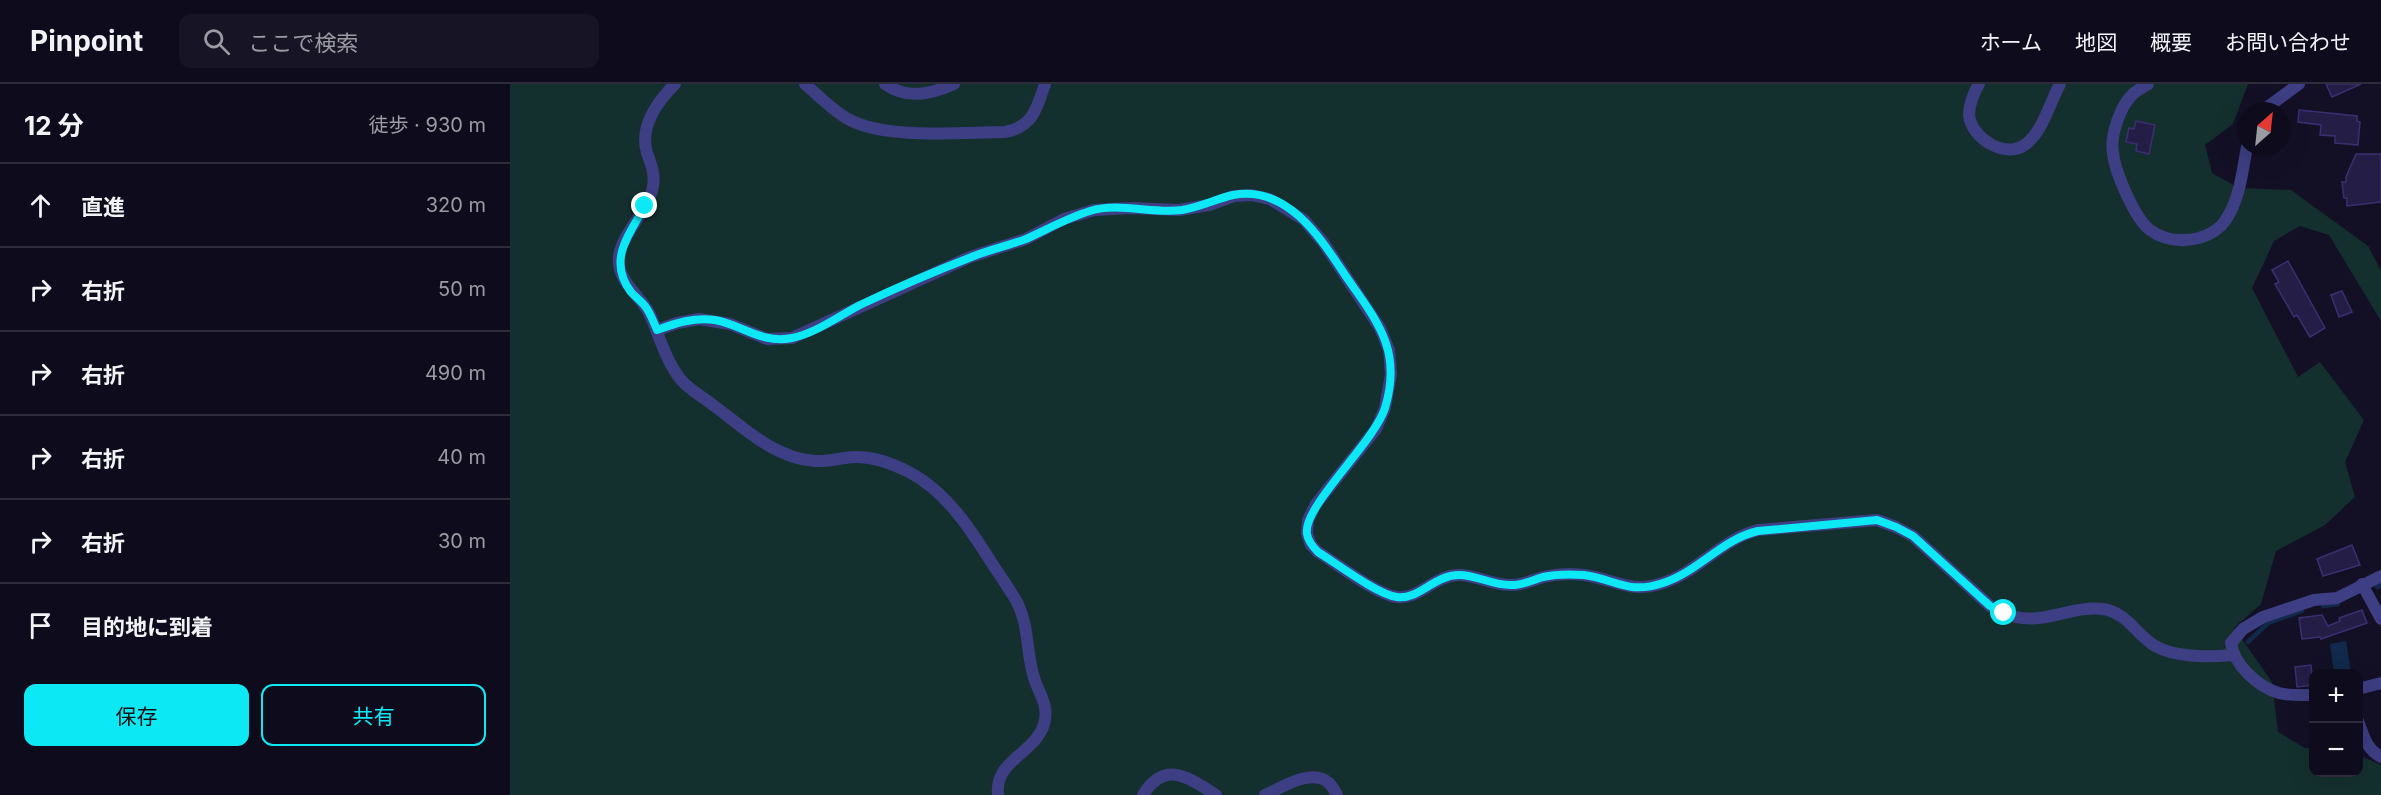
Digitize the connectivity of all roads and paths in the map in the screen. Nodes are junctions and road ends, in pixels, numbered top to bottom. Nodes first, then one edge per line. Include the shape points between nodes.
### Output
1 (675, 84) edge
2 (805, 84) edge
3 (885, 84) edge
4 (954, 84) edge
5 (1045, 84) edge
6 (1979, 84) edge
7 (2060, 84) edge
8 (2148, 84) edge
9 (2299, 84) edge
10 (2274, 102) edge
11 (2245, 156) edge
12 (657, 330) junction
13 (2381, 576) edge
14 (2362, 584) junction
15 (2381, 619) edge
16 (2233, 655) junction
17 (2381, 683) edge
18 (2363, 688) edge
19 (2309, 695) edge
20 (2359, 723) edge
21 (2381, 757) edge
22 (998, 795) edge
23 (1143, 795) edge
24 (1216, 795) edge
25 (1265, 795) edge
26 (1337, 795) edge

1 - 12 street via 647,123 646,149 654,171 652,190 619,258 630,291 647,308
2 - 5 street via 850,120 873,129 925,133 1018,130 1028,123
3 - 4 street via 911,93 931,94
6 - 7 street via 1969,114 1972,124 1978,135 1997,147 2011,149 2025,146 2034,135
8 - 11 street via 2132,94 2124,107 2112,152 2127,195 2150,230 2177,241 2216,231 2238,195
9 - 10 street
12 - 16 street via 699,319 730,324 767,339 792,338 1064,219 1094,210 1179,210 1234,195 1251,195 1270,199 1304,220 1369,310 1389,350 1391,374 1385,408 1376,429 1316,504 1306,534 1318,552 1387,595 1404,597 1446,576 1462,575 1511,586 1560,574 1586,575 1624,587 1643,587 1665,583 1745,534 1877,520 1913,536 1990,606 2016,618 2104,609 2126,620 2156,646 2175,653
12 - 22 street via 669,363 683,383 768,446 794,458 816,461 878,459 934,489 968,525 1017,603 1027,631 1033,675 1046,709 1044,726 1035,740 1003,769 997,784
13 - 14 street
14 - 15 street
14 - 16 street via 2337,598 2314,600 2243,628 2231,643
16 - 19 street via 2268,689 2281,694
17 - 18 street
20 - 21 street via 2366,743
23 - 24 street via 1161,776 1173,773
25 - 26 street via 1304,778 1328,782

